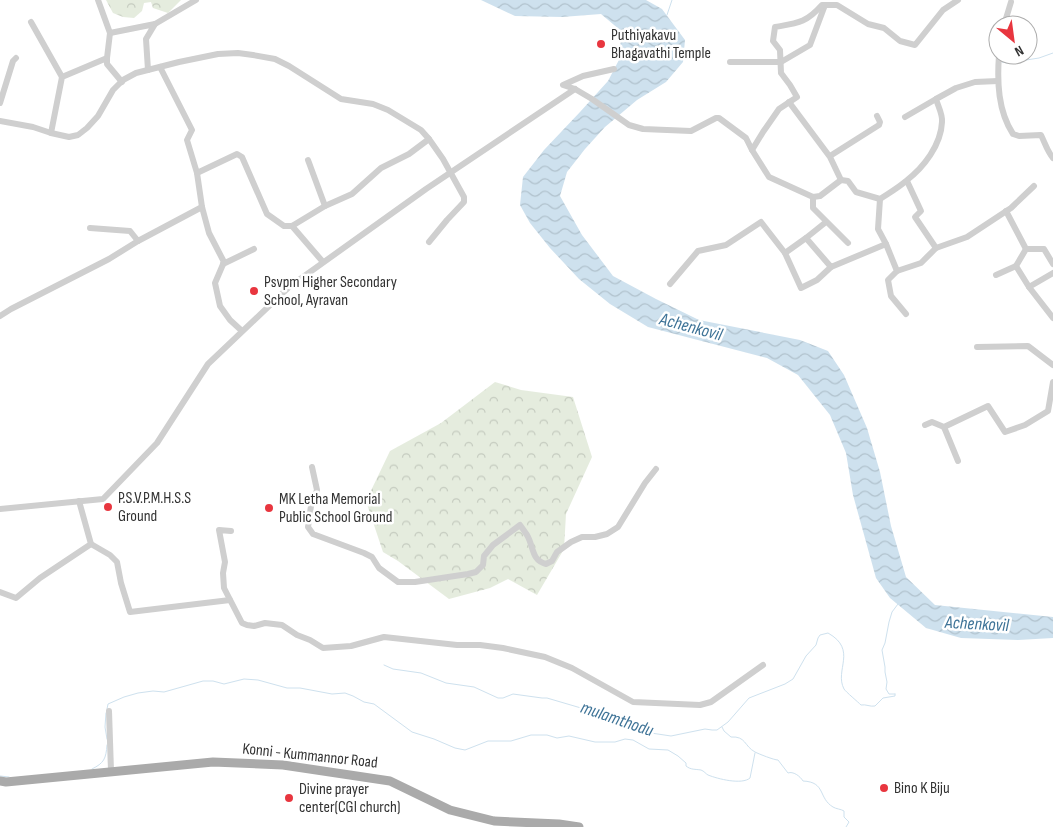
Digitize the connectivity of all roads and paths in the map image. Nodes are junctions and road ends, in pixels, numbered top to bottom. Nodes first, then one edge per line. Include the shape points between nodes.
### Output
1 (98, 0) edge
2 (196, 0) edge
3 (958, 0) edge
4 (1012, 1) edge
5 (825, 5) junction
6 (1007, 15) edge
7 (31, 22) dead end
8 (155, 24) junction
9 (110, 33) junction
10 (16, 58) dead end
11 (107, 58) junction
12 (730, 62) dead end
13 (781, 62) junction
14 (999, 65) edge
15 (160, 67) junction
16 (614, 69) dead end
17 (148, 70) junction
18 (62, 77) junction
19 (998, 81) junction
20 (122, 82) junction
21 (575, 89) junction
22 (936, 99) junction
23 (789, 102) junction
24 (0, 104) edge
25 (877, 116) dead end
26 (905, 117) dead end
27 (0, 121) edge
28 (51, 133) junction
29 (429, 138) junction
30 (752, 150) junction
31 (830, 156) junction
32 (1053, 158) edge
33 (308, 160) dead end
34 (197, 173) junction
35 (451, 173) junction
36 (841, 180) junction
37 (907, 181) junction
38 (1034, 186) dead end
39 (813, 197) junction
40 (880, 199) junction
41 (325, 206) junction
42 (202, 207) junction
43 (1006, 211) junction
44 (826, 222) junction
45 (292, 226) junction
46 (90, 228) dead end
47 (806, 238) junction
48 (138, 241) junction
49 (429, 242) dead end
50 (848, 243) dead end
51 (886, 244) junction
52 (254, 248) dead end
53 (936, 248) junction
54 (1026, 248) junction
55 (785, 253) junction
56 (323, 262) junction
57 (224, 264) junction
58 (1053, 264) edge
59 (1016, 266) junction
60 (831, 268) junction
61 (897, 270) junction
62 (1053, 273) edge
63 (996, 275) dead end
64 (670, 284) dead end
65 (1029, 287) junction
66 (906, 314) dead end
67 (0, 316) edge
68 (1053, 318) edge
69 (242, 331) junction
70 (977, 348) dead end
71 (1053, 365) edge
72 (1053, 382) edge
73 (925, 424) dead end
74 (944, 427) junction
75 (958, 461) dead end
76 (312, 467) dead end
77 (656, 469) dead end
78 (79, 501) junction
79 (0, 509) edge
80 (231, 532) dead end
81 (91, 544) junction
82 (0, 592) edge
83 (230, 600) junction
84 (763, 665) dead end
85 (109, 711) dead end
86 (111, 771) junction
87 (0, 781) edge
88 (579, 827) edge

1 - 9 street
2 - 8 street
3 - 5 street via 943,10 914,44 900,41 884,28 868,24 837,5
4 - 6 street
5 - 13 street via 810,45
5 - 13 street via 801,22 775,27 773,41 780,50
7 - 18 street
8 - 9 street
8 - 17 street via 146,39
9 - 11 street
10 - 24 street
11 - 18 street
11 - 20 street via 107,64
12 - 13 street
13 - 23 street via 782,73 797,97
14 - 19 street
15 - 17 street
15 - 29 street via 218,54 238,53 275,59 342,99 388,110
15 - 34 street via 192,130 187,140
16 - 21 street via 583,76 563,85
17 - 20 street
18 - 28 street
19 - 22 street via 975,82
19 - 32 street via 1001,105 1010,130 1019,136 1041,135
20 - 28 street via 81,134 69,137
21 - 30 street via 629,125 642,129 691,131 719,118 746,138
21 - 35 street
22 - 26 street
22 - 37 street via 943,120 939,140 927,160
23 - 30 street via 779,109
23 - 31 street
25 - 31 street via 879,125
27 - 28 street
29 - 35 street
29 - 41 street via 409,154 381,168 352,194
30 - 39 street via 768,177
31 - 36 street
33 - 41 street
34 - 42 street
34 - 45 street via 237,154 242,157 267,214 284,226
35 - 49 street via 464,202
35 - 56 street
36 - 39 street via 820,196
36 - 40 street via 848,181 856,192
37 - 40 street
37 - 53 street via 921,211 915,217
38 - 43 street
39 - 44 street via 813,208
40 - 51 street via 878,229
41 - 45 street
42 - 48 street
42 - 57 street via 209,233
43 - 53 street via 967,237
43 - 54 street
44 - 47 street
44 - 50 street
45 - 56 street
46 - 48 street via 130,231
47 - 55 street
47 - 60 street
48 - 67 street
51 - 60 street
51 - 61 street
52 - 57 street
53 - 61 street via 921,263
54 - 58 street via 1044,249
54 - 59 street
55 - 60 street via 801,288
55 - 64 street via 761,222 726,245 698,251
56 - 69 street via 289,287
57 - 69 street via 215,283 220,306
59 - 63 street
59 - 65 street
61 - 66 street via 888,280 891,296
62 - 65 street
65 - 68 street
69 - 78 street via 208,364 157,443 103,498
70 - 71 street via 1028,346
72 - 74 street via 1048,411 1024,425 1005,432 988,406
73 - 74 street via 932,422
74 - 75 street
76 - 77 street via 317,490 308,527 313,534 364,552 398,582 476,572 493,545 520,525 528,536 535,557 546,564 571,542 607,534 618,527
78 - 79 street
78 - 81 street
80 - 83 street via 219,530 225,562 224,588
81 - 82 street via 16,598
81 - 83 street via 117,562 130,612
83 - 84 street via 242,623 282,625 323,648 352,646 384,637 503,648 546,657 633,702 700,705 712,702
85 - 86 street
86 - 87 main road, Konni - Kummannor Road
86 - 88 main road, Konni - Kummannor Road via 213,762 283,765 390,780 450,810 494,821

